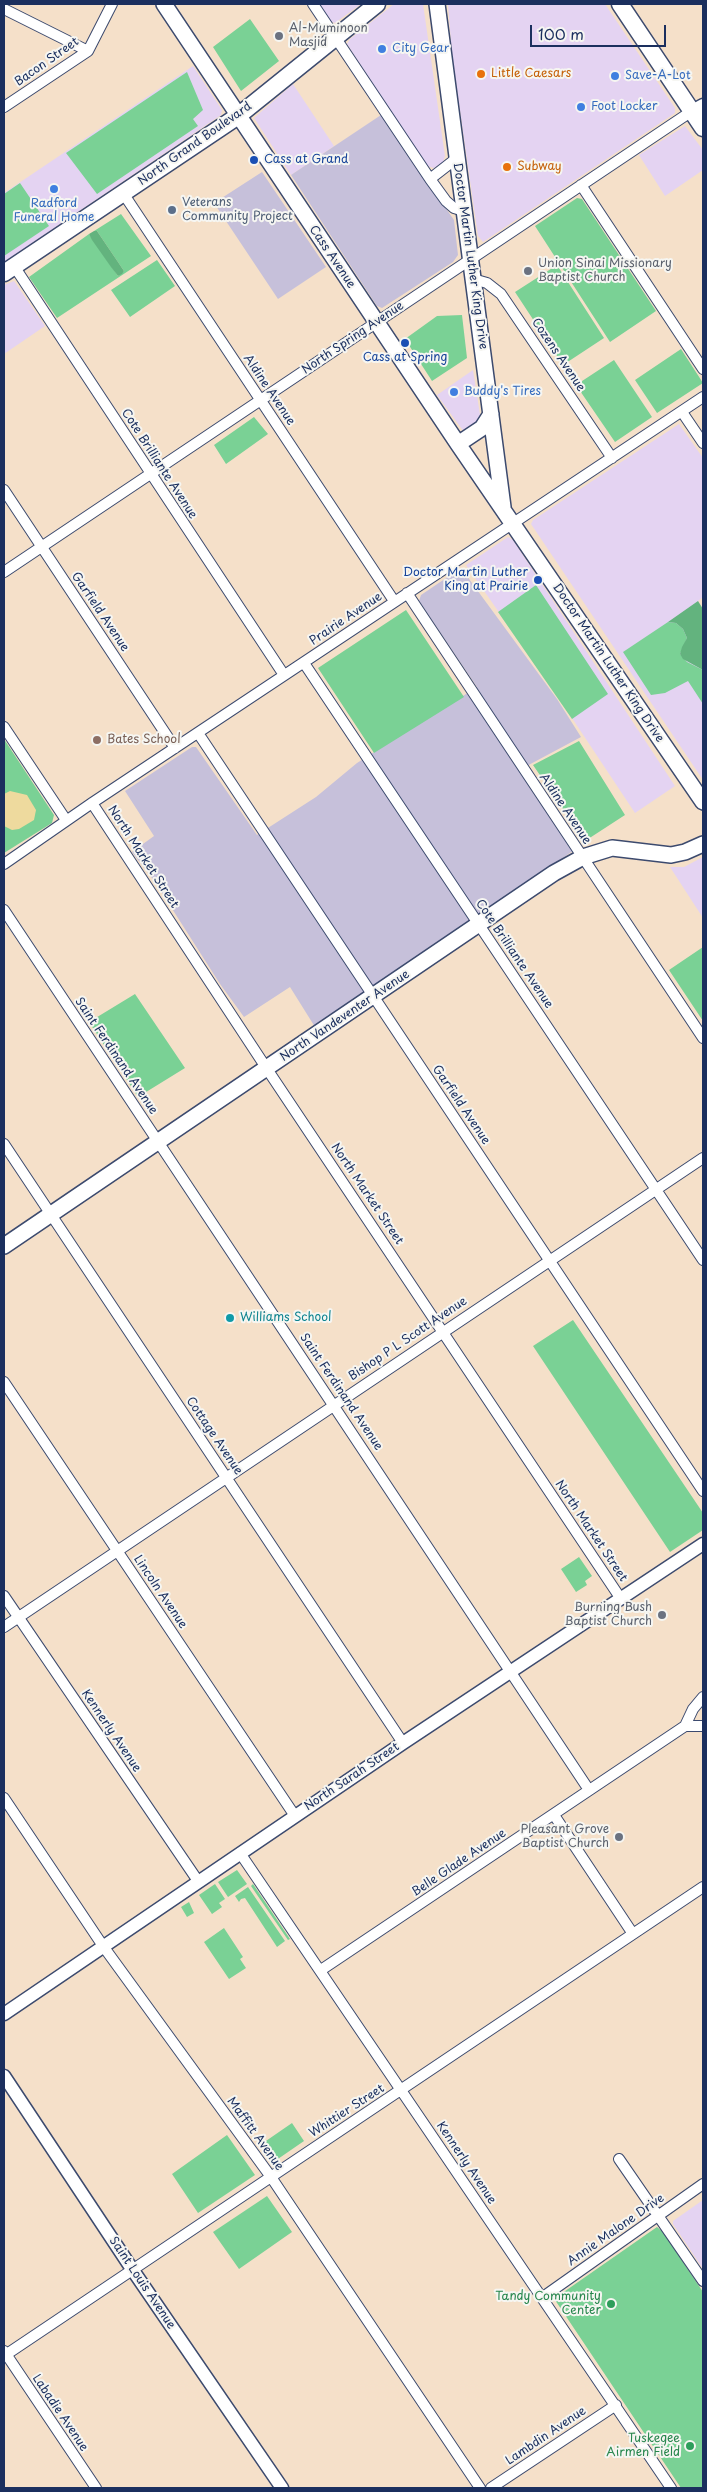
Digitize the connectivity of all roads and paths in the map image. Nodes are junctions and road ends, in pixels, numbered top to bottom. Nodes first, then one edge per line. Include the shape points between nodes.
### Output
1 (112, 4) edge
2 (164, 4) edge
3 (312, 4) edge
4 (377, 4) edge
5 (437, 4) edge
6 (620, 4) edge
7 (4, 9) edge
8 (335, 38) junction
9 (88, 51) junction
10 (4, 107) edge
11 (698, 108) edge
12 (238, 116) junction
13 (703, 128) edge
14 (457, 158) junction
15 (430, 179) junction
16 (581, 185) junction
17 (123, 193) junction
18 (464, 211) junction
19 (470, 260) junction
20 (9, 269) edge
21 (473, 279) junction
22 (376, 322) junction
23 (703, 369) edge
24 (703, 397) edge
25 (260, 400) junction
26 (682, 412) junction
27 (492, 414) junction
28 (703, 443) edge
29 (458, 444) junction
30 (612, 458) junction
31 (151, 474) junction
32 (4, 490) edge
33 (503, 509) junction
34 (513, 524) junction
35 (41, 547) junction
36 (4, 572) edge
37 (407, 593) junction
38 (394, 601) junction
39 (304, 663) junction
40 (284, 675) junction
41 (4, 727) edge
42 (198, 733) junction
43 (175, 748) junction
44 (92, 802) junction
45 (703, 802) edge
46 (66, 820) junction
47 (703, 844) edge
48 (583, 857) junction
49 (4, 864) edge
50 (4, 910) edge
51 (480, 926) junction
52 (374, 997) junction
53 (703, 1038) edge
54 (267, 1069) junction
55 (158, 1141) junction
56 (4, 1144) edge
57 (703, 1158) edge
58 (657, 1189) junction
59 (50, 1214) junction
60 (4, 1246) edge
61 (550, 1259) junction
62 (703, 1260) edge
63 (443, 1330) junction
64 (4, 1382) edge
65 (334, 1404) junction
66 (226, 1477) junction
67 (703, 1491) edge
68 (703, 1544) edge
69 (117, 1550) junction
70 (4, 1596) edge
71 (621, 1599) junction
72 (18, 1617) junction
73 (4, 1627) edge
74 (512, 1672) junction
75 (703, 1696) edge
76 (686, 1726) junction
77 (703, 1726) edge
78 (403, 1743) junction
79 (589, 1790) junction
80 (4, 1798) edge
81 (554, 1815) junction
82 (295, 1816) junction
83 (240, 1853) junction
84 (198, 1880) junction
85 (703, 1887) edge
86 (633, 1934) junction
87 (102, 1946) junction
88 (321, 1970) junction
89 (4, 2014) edge
90 (4, 2076) edge
91 (401, 2091) junction
92 (619, 2159) dead end
93 (271, 2177) junction
94 (703, 2184) edge
95 (658, 2215) junction
96 (132, 2270) junction
97 (703, 2281) edge
98 (542, 2297) junction
99 (4, 2354) edge
100 (616, 2405) junction
101 (96, 2488) edge
102 (282, 2488) edge
103 (480, 2488) edge
104 (491, 2488) edge
105 (671, 2488) edge

1 - 9 street, Bacon Street
2 - 12 main road, Cass Avenue
3 - 8 street
4 - 8 main road, North Grand Boulevard
5 - 14 main road, Doctor Martin Luther King Drive
6 - 11 main road
7 - 9 street
8 - 12 main road, North Grand Boulevard
8 - 15 street
9 - 10 street, Bacon Street
11 - 13 main road
11 - 16 street, North Spring Avenue
12 - 17 main road, North Grand Boulevard
12 - 22 main road, Cass Avenue
14 - 15 street
14 - 18 main road, Doctor Martin Luther King Drive
15 - 18 street via 446,201
16 - 19 street, North Spring Avenue
16 - 23 street
17 - 20 main road, North Grand Boulevard
17 - 25 street, Aldine Avenue
18 - 19 main road, Doctor Martin Luther King Drive
19 - 21 main road, Doctor Martin Luther King Drive
19 - 22 street, North Spring Avenue
20 - 31 street, Cote Brilliante Avenue
21 - 27 main road, Doctor Martin Luther King Drive
21 - 30 street, Cozens Avenue via 493,286 501,294
22 - 25 street, North Spring Avenue
22 - 29 main road, Cass Avenue
24 - 26 street, Prairie Avenue
25 - 31 street, North Spring Avenue
25 - 38 street, Aldine Avenue
26 - 28 street
26 - 30 street, Prairie Avenue
27 - 29 main road via 480,430
27 - 33 main road, Doctor Martin Luther King Drive
29 - 33 main road, Cass Avenue
30 - 34 street, Prairie Avenue
31 - 35 street, North Spring Avenue
31 - 40 street, Cote Brilliante Avenue
32 - 35 street, Garfield Avenue
33 - 34 main road, Doctor Martin Luther King Drive
34 - 37 street, Prairie Avenue
34 - 45 main road, Doctor Martin Luther King Drive
35 - 36 street, North Spring Avenue
35 - 43 street, Garfield Avenue
37 - 38 street, Prairie Avenue
37 - 48 street, Aldine Avenue
38 - 39 street, Prairie Avenue
39 - 40 street, Prairie Avenue
39 - 51 street, Cote Brilliante Avenue
40 - 42 street, Prairie Avenue
41 - 46 street
42 - 43 street, Prairie Avenue
42 - 52 street, Garfield Avenue
43 - 44 street, Prairie Avenue
44 - 46 street, Prairie Avenue
44 - 54 street, North Market Street
46 - 49 street, Prairie Avenue
47 - 48 main road, North Vandeventer Avenue via 671,855 612,848
48 - 51 main road, North Vandeventer Avenue via 554,873
48 - 53 street, Aldine Avenue
50 - 55 street, Saint Ferdinand Avenue
51 - 52 main road, North Vandeventer Avenue
51 - 58 street, Cote Brilliante Avenue
52 - 54 main road, North Vandeventer Avenue
52 - 61 street, Garfield Avenue
54 - 55 main road, North Vandeventer Avenue
54 - 63 street, North Market Street
55 - 59 main road, North Vandeventer Avenue
55 - 65 street, Saint Ferdinand Avenue
56 - 59 street, Cottage Avenue
57 - 58 street, Bishop P L Scott Avenue
58 - 61 street, Bishop P L Scott Avenue
58 - 62 street, Cote Brilliante Avenue
59 - 60 main road, North Vandeventer Avenue
59 - 66 street, Cottage Avenue
61 - 63 street, Bishop P L Scott Avenue
61 - 67 street, Garfield Avenue
63 - 65 street, Bishop P L Scott Avenue
63 - 71 street, North Market Street
64 - 69 street, Lincoln Avenue
65 - 66 street, Bishop P L Scott Avenue
65 - 74 street, Saint Ferdinand Avenue
66 - 69 street, Bishop P L Scott Avenue
66 - 78 street, Cottage Avenue
68 - 71 street, North Sarah Street
69 - 72 street, Bishop P L Scott Avenue
69 - 82 street, Lincoln Avenue
70 - 72 street, Kennerly Avenue
71 - 74 street, North Sarah Street
72 - 73 street, Bishop P L Scott Avenue
72 - 84 street, Kennerly Avenue
74 - 78 street, North Sarah Street
74 - 79 street, Saint Ferdinand Avenue
75 - 76 street
76 - 77 street
76 - 79 street, Belle Glade Avenue
78 - 82 street, North Sarah Street
79 - 81 street, Belle Glade Avenue
80 - 87 street, Maffitt Avenue
81 - 86 street
81 - 88 street, Belle Glade Avenue
82 - 83 street, North Sarah Street
83 - 84 street, North Sarah Street
83 - 88 street, Kennerly Avenue
84 - 87 street, North Sarah Street
85 - 86 street, Whittier Street
86 - 91 street, Whittier Street
87 - 89 street, North Sarah Street
87 - 93 street, Maffitt Avenue
88 - 91 street, Kennerly Avenue
90 - 96 street, Saint Louis Avenue
91 - 93 street, Whittier Street
91 - 98 street, Kennerly Avenue
92 - 95 street
93 - 96 street, Whittier Street
93 - 103 street, Maffitt Avenue
94 - 95 street, Annie Malone Drive
95 - 97 street
95 - 98 street, Annie Malone Drive
96 - 99 street, Whittier Street
96 - 102 street, Saint Louis Avenue
98 - 100 street, Kennerly Avenue
99 - 101 street, Labadie Avenue
100 - 104 street, Lambdin Avenue
100 - 105 street, Kennerly Avenue

